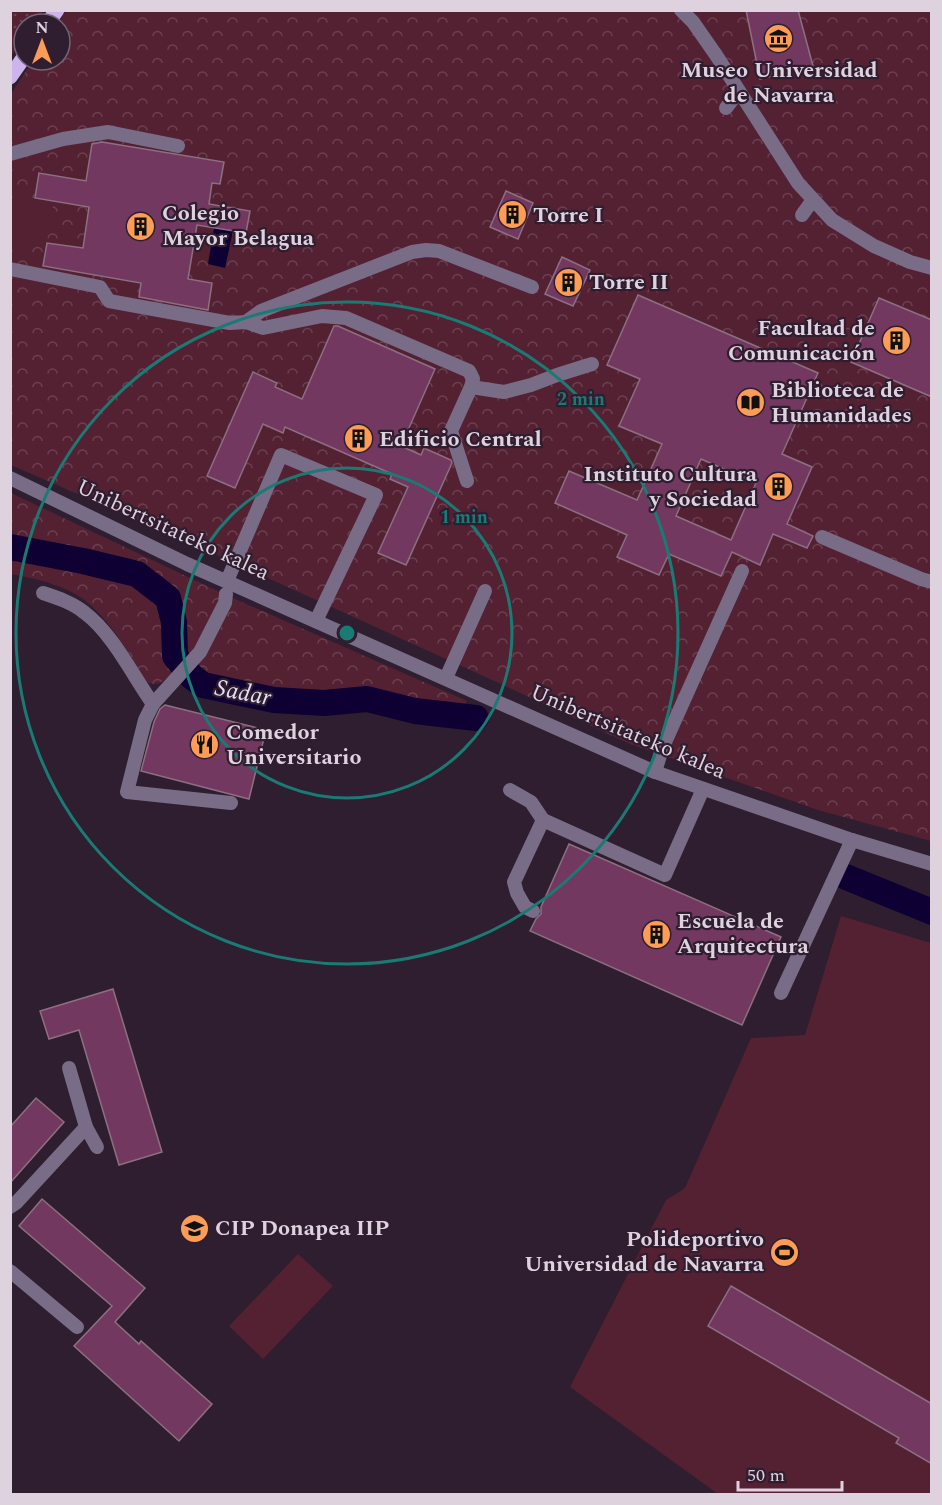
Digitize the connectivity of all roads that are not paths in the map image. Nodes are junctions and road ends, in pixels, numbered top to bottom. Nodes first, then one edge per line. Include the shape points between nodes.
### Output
1 (681, 10) edge
2 (739, 91) junction
3 (726, 108) dead end
4 (178, 146) dead end
5 (10, 154) edge
6 (812, 201) junction
7 (802, 215) dead end
8 (932, 267) edge
9 (10, 269) edge
10 (532, 287) dead end
11 (246, 322) junction
12 (592, 364) dead end
13 (471, 387) junction
14 (10, 478) edge
15 (467, 481) dead end
16 (822, 537) dead end
17 (742, 571) dead end
18 (932, 582) edge
19 (227, 587) junction
20 (485, 591) dead end
21 (43, 593) dead end
22 (316, 621) junction
23 (446, 678) junction
24 (153, 704) junction
25 (655, 772) junction
26 (702, 789) junction
27 (510, 790) dead end
28 (231, 803) dead end
29 (543, 820) junction
30 (852, 840) junction
31 (932, 864) edge
32 (533, 911) dead end
33 (781, 993) dead end
34 (69, 1068) dead end
35 (86, 1127) junction
36 (97, 1147) dead end
37 (11, 1205) edge
38 (10, 1271) edge
39 (77, 1327) dead end

1 - 2 street
2 - 3 street
2 - 6 street
4 - 5 street via 108,132 63,139
6 - 7 street
6 - 8 street via 831,220 863,241 910,262
9 - 11 street via 100,287 109,301 230,323
10 - 11 street via 439,250 426,250 261,311
11 - 13 street via 263,328 322,316 346,318 469,371
12 - 13 street via 504,392
13 - 15 street via 451,430
14 - 19 street, Unibertsitateko kalea
16 - 18 street
17 - 25 street
19 - 22 street, Unibertsitateko kalea
19 - 22 street, Unibertsitateko kalea via 281,455 376,495
19 - 24 street via 225,603 200,652
20 - 23 street
21 - 24 street via 62,599 93,620
22 - 23 street, Unibertsitateko kalea
23 - 25 street, Unibertsitateko kalea
24 - 28 street via 127,792
25 - 26 street, Unibertsitateko kalea
26 - 29 street via 665,875
26 - 30 street, Unibertsitateko kalea
27 - 29 street via 531,802
29 - 32 street via 514,882 525,907
30 - 31 street, Unibertsitateko kalea
30 - 33 street
34 - 35 street
35 - 36 street
35 - 37 street
38 - 39 street

